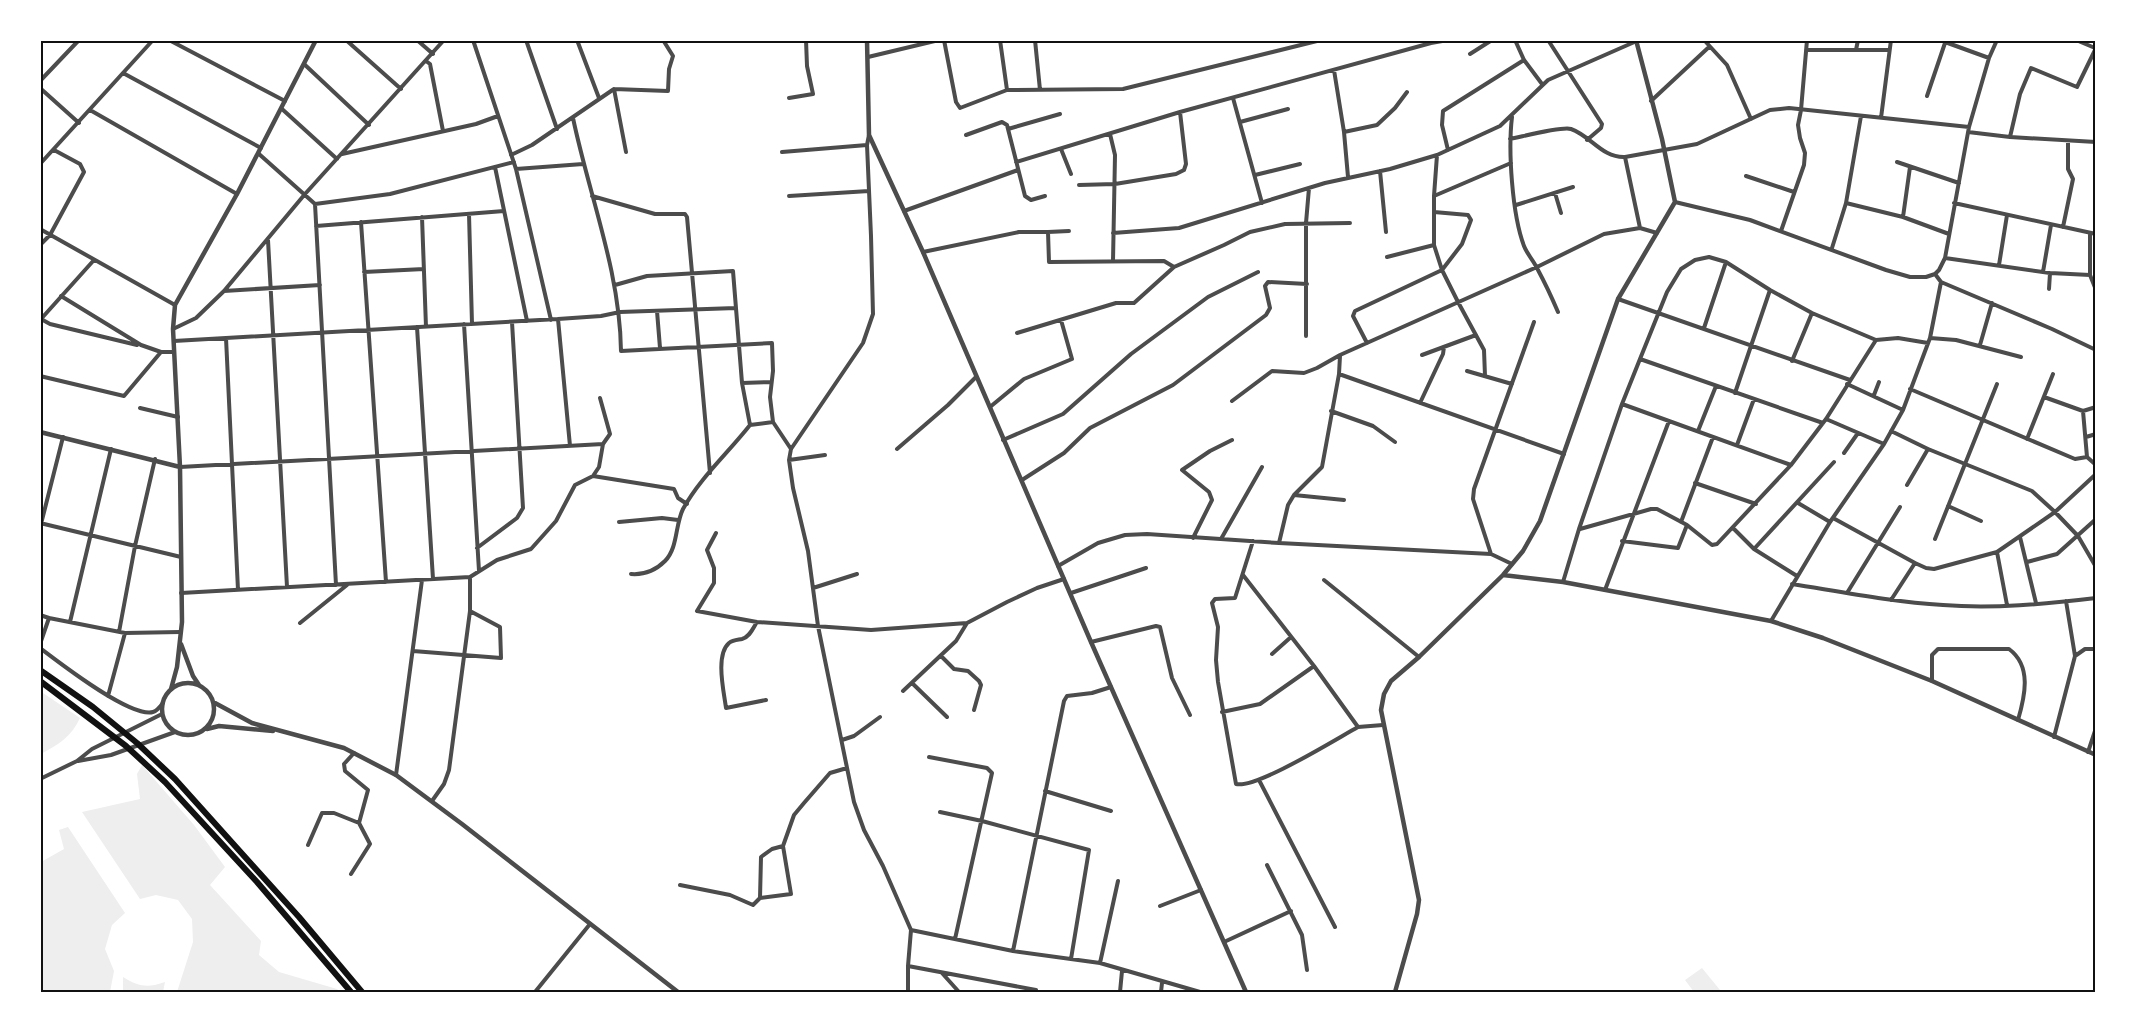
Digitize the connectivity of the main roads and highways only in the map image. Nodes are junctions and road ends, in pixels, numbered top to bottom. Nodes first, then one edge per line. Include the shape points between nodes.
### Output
1 (40, 670) edge
2 (40, 681) edge
3 (351, 993) edge
4 (362, 993) edge

1 - 4 highway via 93,706 153,757
2 - 3 highway via 145,763 183,801

